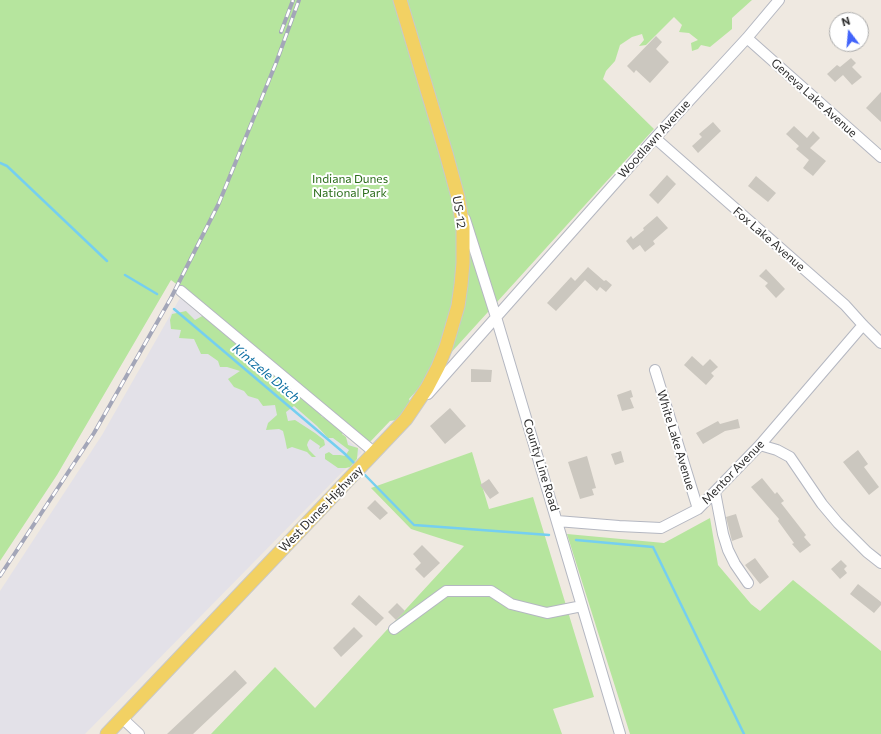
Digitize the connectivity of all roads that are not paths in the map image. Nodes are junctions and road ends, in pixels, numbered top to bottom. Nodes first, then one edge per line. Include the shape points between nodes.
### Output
1 (400, 0) edge
2 (779, 0) edge
3 (747, 38) junction
4 (654, 138) junction
5 (881, 157) edge
6 (458, 197) junction
7 (530, 278) joint
8 (181, 291) dead end
9 (496, 317) junction
10 (863, 325) junction
11 (881, 343) edge
12 (655, 370) dead end
13 (406, 419) junction
14 (760, 445) junction
15 (375, 453) junction
16 (715, 492) junction
17 (698, 509) junction
18 (557, 520) junction
19 (881, 563) edge
20 (748, 583) dead end
21 (582, 606) junction
22 (394, 629) dead end
23 (122, 718) junction
24 (107, 734) edge
25 (139, 734) edge
26 (620, 734) edge

1 - 6 main road, US-12
2 - 3 street, Woodlawn Avenue
3 - 4 street, Woodlawn Avenue
3 - 5 street, Geneva Lake Avenue
4 - 7 street, Woodlawn Avenue
4 - 10 street, Fox Lake Avenue via 846,305
6 - 9 street, County Line Road
6 - 13 main road, US-12 via 463,227 463,270 458,306 438,367
7 - 9 street, West Dunes Highway
8 - 15 street
9 - 13 street, West Dunes Highway
9 - 18 street, County Line Road
10 - 11 street, Fox Lake Avenue
10 - 14 street, Mentor Avenue
12 - 17 street, White Lake Avenue
13 - 15 main road, West Dunes Highway
14 - 16 street, Mentor Avenue
14 - 19 street via 790,457 838,523
15 - 23 main road, West Dunes Highway
16 - 17 street, Mentor Avenue
16 - 20 street via 728,550
17 - 18 street, Mentor Avenue via 662,528
18 - 21 street, County Line Road
21 - 22 street via 547,612 510,604 491,591 446,591
21 - 26 street, County Line Road
23 - 24 main road, West Dunes Highway
23 - 25 street

